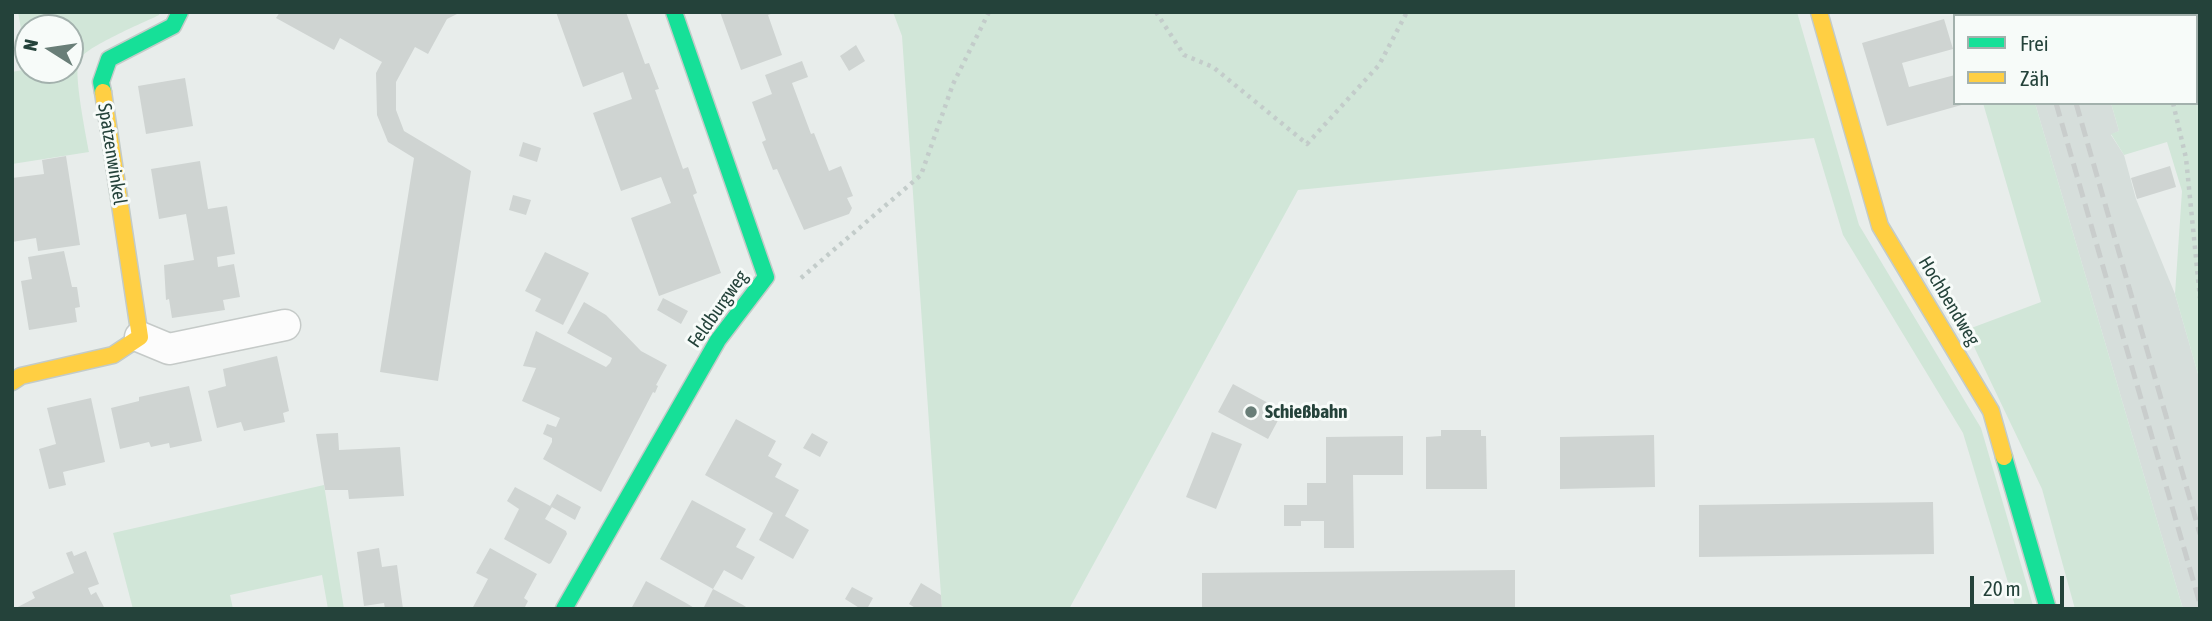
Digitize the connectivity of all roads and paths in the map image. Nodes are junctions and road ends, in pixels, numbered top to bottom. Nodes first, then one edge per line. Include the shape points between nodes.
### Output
1 (180, 12) edge
2 (674, 12) edge
3 (989, 12) edge
4 (1156, 12) edge
5 (1407, 12) edge
6 (1819, 12) edge
7 (2173, 105) edge
8 (766, 277) junction
9 (2200, 298) edge
10 (285, 325) dead end
11 (140, 337) junction
12 (12, 382) edge
13 (564, 609) edge
14 (2048, 609) edge

1 - 11 street, Spatzenwinkel via 173,26 109,59 101,82
2 - 8 street, Feldburgweg
3 - 8 path via 953,84 921,175 800,278
4 - 5 path via 1184,55 1213,67 1307,144 1379,65
6 - 14 street, Hochbendweg via 1880,226 1991,411
7 - 9 path via 2186,158
8 - 13 street, Feldburgweg via 719,340
10 - 11 street via 169,349
11 - 12 street via 113,355

